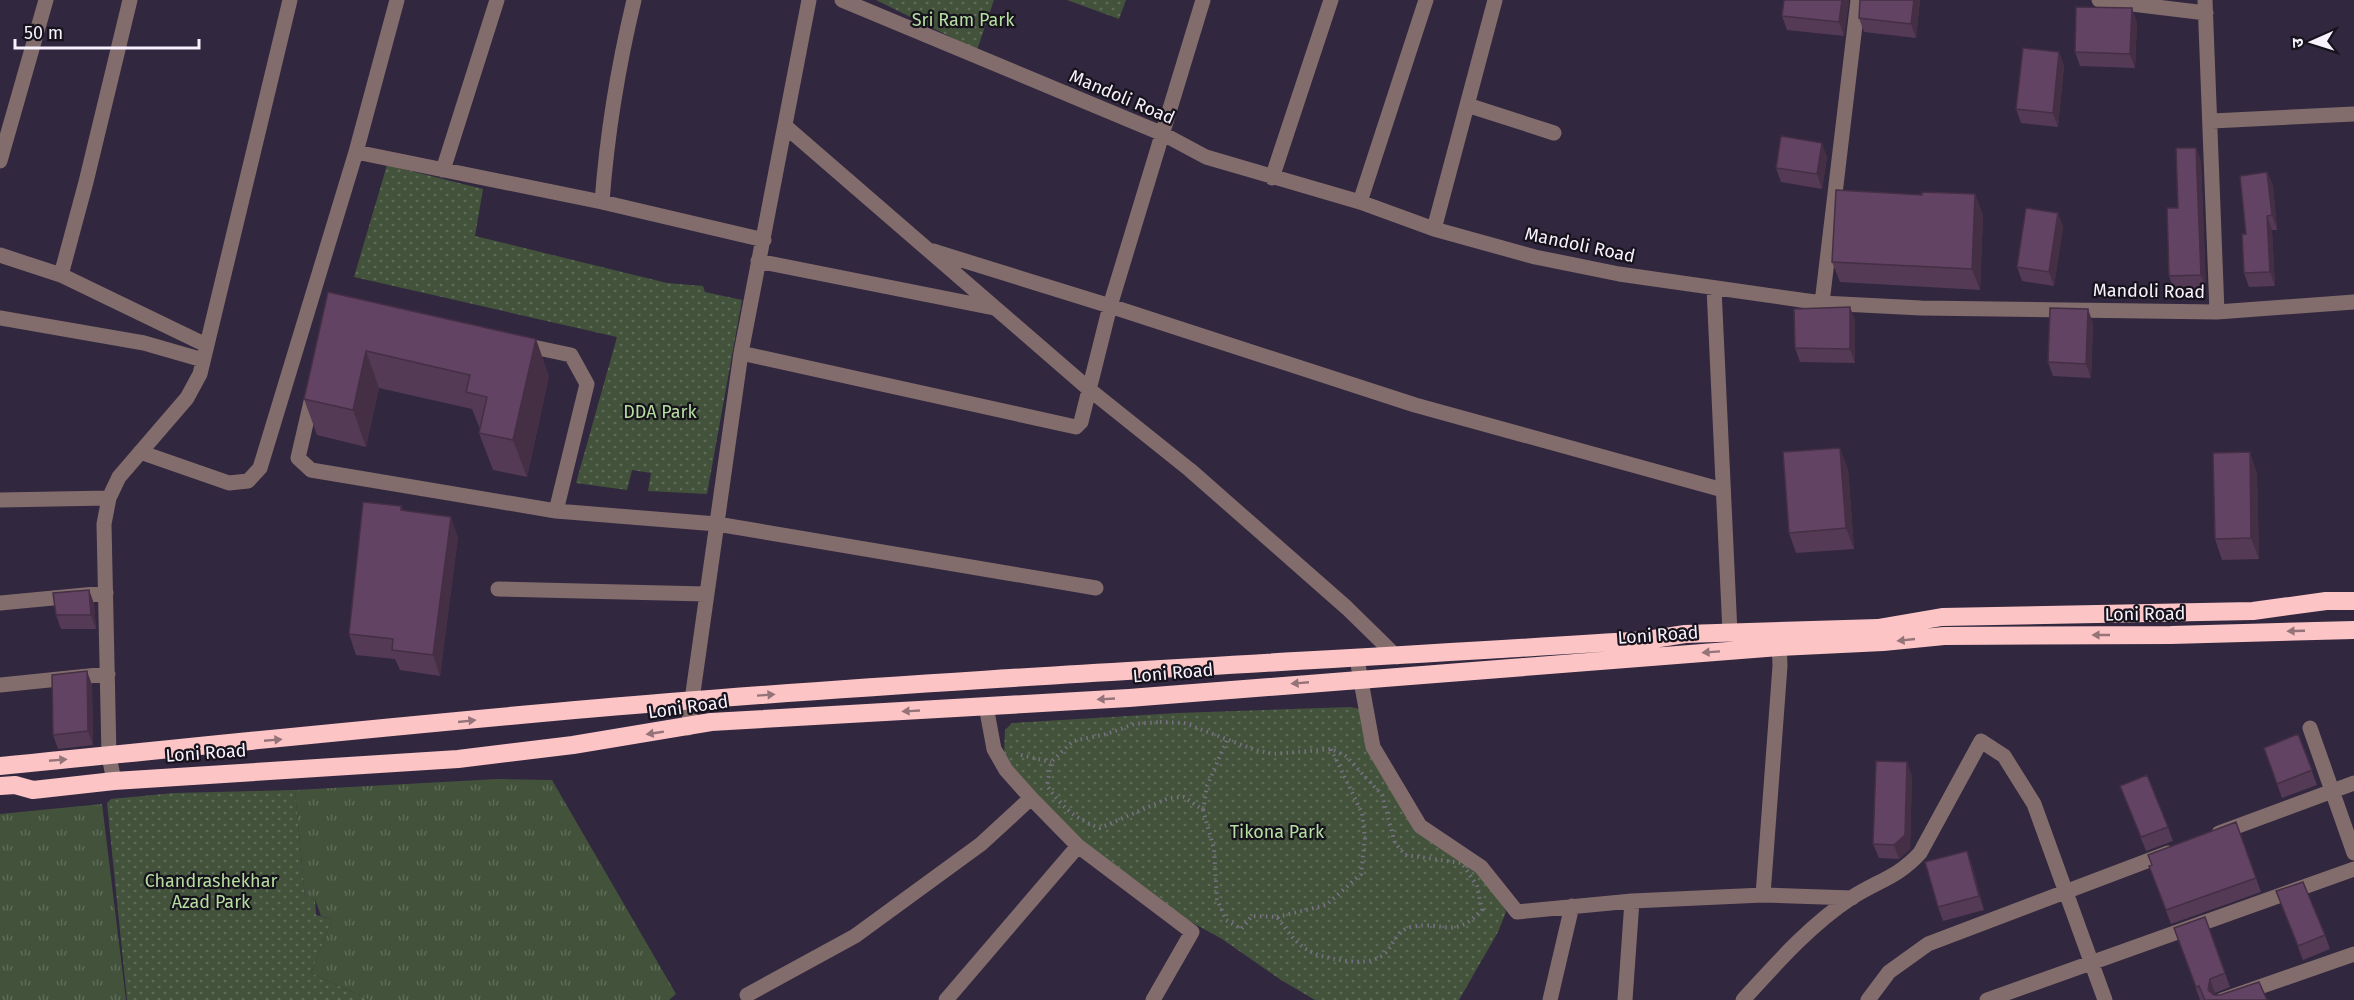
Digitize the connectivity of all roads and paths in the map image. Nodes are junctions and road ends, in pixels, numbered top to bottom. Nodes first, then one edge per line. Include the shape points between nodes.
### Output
1 (46, 0) edge
2 (130, 0) edge
3 (290, 0) edge
4 (397, 0) edge
5 (497, 0) edge
6 (634, 0) edge
7 (809, 0) edge
8 (842, 0) edge
9 (1203, 0) edge
10 (1331, 0) edge
11 (1425, 0) edge
12 (1496, 0) edge
13 (1858, 0) edge
14 (2099, 0) edge
15 (2205, 7) edge
16 (1467, 105) junction
17 (2354, 114) edge
18 (2212, 121) junction
19 (785, 126) junction
20 (1554, 133) dead end
21 (1162, 134) junction
22 (356, 152) junction
23 (0, 161) edge
24 (443, 170) junction
25 (1272, 178) junction
26 (602, 202) junction
27 (1360, 202) junction
28 (1434, 229) junction
29 (764, 240) junction
30 (933, 251) junction
31 (0, 255) edge
32 (758, 261) junction
33 (60, 275) junction
34 (1714, 288) junction
35 (2354, 302) edge
36 (1822, 303) junction
37 (1110, 306) junction
38 (995, 308) junction
39 (2217, 312) junction
40 (0, 318) edge
41 (503, 341) edge
42 (205, 352) junction
43 (741, 354) junction
44 (316, 380) edge
45 (1090, 390) junction
46 (140, 452) junction
47 (1723, 490) junction
48 (109, 498) junction
49 (0, 500) edge
50 (556, 511) junction
51 (717, 524) junction
52 (1096, 588) dead end
53 (498, 589) dead end
54 (106, 593) junction
55 (706, 594) junction
56 (2354, 601) edge
57 (0, 603) edge
58 (2354, 630) edge
59 (1730, 633) junction
60 (1779, 639) junction
61 (1396, 657) junction
62 (1357, 659) junction
63 (108, 674) junction
64 (1359, 679) junction
65 (0, 685) edge
66 (690, 701) junction
67 (986, 706) junction
68 (688, 728) junction
69 (2310, 728) dead end
70 (1227, 740) junction
71 (1331, 749) junction
72 (109, 756) junction
73 (0, 766) edge
74 (114, 781) junction
75 (2354, 783) edge
76 (0, 786) edge
77 (2333, 791) junction
78 (1031, 798) junction
79 (1203, 810) junction
80 (2199, 841) edge
81 (1078, 846) junction
82 (2178, 849) edge
83 (2354, 853) edge
84 (2354, 869) edge
85 (2066, 891) junction
86 (1763, 895) junction
87 (1851, 898) junction
88 (1632, 901) junction
89 (1572, 906) junction
90 (1277, 917) junction
91 (2354, 954) edge
92 (2092, 964) junction
93 (747, 995) dead end
94 (946, 1000) edge
95 (1153, 1000) edge
96 (1550, 1000) edge
97 (1625, 1000) edge
98 (1743, 1000) edge
99 (1868, 1000) edge
100 (1987, 1000) edge
101 (2105, 1000) edge
102 (2222, 1000) edge

1 - 23 street
2 - 33 street
3 - 42 street
4 - 22 street
5 - 24 street
6 - 26 street via 611,117
7 - 19 street
8 - 21 street, Mandoli Road
9 - 21 street
10 - 25 street
11 - 27 street
12 - 16 street
13 - 36 street
14 - 15 street
15 - 18 street
16 - 20 street
16 - 28 street
17 - 18 street
18 - 39 street
19 - 29 street
19 - 30 street
21 - 25 street, Mandoli Road via 1206,157
21 - 37 street
22 - 24 street
22 - 46 street via 260,468 248,482 229,483
24 - 26 street
25 - 27 street, Mandoli Road
26 - 29 street
27 - 28 street, Mandoli Road
28 - 34 street, Mandoli Road via 1535,257
29 - 32 street
30 - 37 street
30 - 38 street
31 - 33 street
32 - 38 street
32 - 43 street
33 - 42 street
34 - 36 street, Mandoli Road
34 - 47 street
35 - 39 street, Mandoli Road
36 - 39 street, Mandoli Road
37 - 45 street
37 - 47 street via 1414,405
38 - 45 street
40 - 42 street
41 - 50 street via 571,355 587,384
42 - 46 street via 195,387
43 - 45 street via 1073,427 1081,422
43 - 51 street
44 - 50 street via 298,458 311,470
45 - 61 street via 1253,525
46 - 48 street via 119,477
47 - 59 street
48 - 49 street
48 - 54 street via 104,525
50 - 51 street
51 - 52 street
51 - 55 street
53 - 55 street
54 - 57 street
54 - 63 street
55 - 66 street
56 - 60 highway, Loni Road via 2253,611 1942,617
58 -> 60 highway, Loni Road via 1944,636 1883,642
59 - 60 highway, Loni Road
59 - 61 highway, Loni Road
60 -> 64 highway, Loni Road
60 - 86 street
61 - 62 highway, Loni Road
62 - 64 street
66 -> 62 highway, Loni Road
63 - 65 street
63 - 72 street
64 -> 67 highway, Loni Road
64 - 89 street via 1373,747 1420,826 1481,867 1517,912
66 - 68 street
72 -> 66 highway, Loni Road
67 -> 68 highway, Loni Road via 711,722
67 - 78 street via 994,749 1006,770
68 -> 74 highway, Loni Road via 458,759
69 - 77 street
70 - 71 path via 1273,754
70 - 79 path via 1211,775
70 - 79 path via 1184,723 1134,724 1073,741 1051,762 1047,786 1062,808 1080,821 1100,828 1168,798 1184,797
71 - 90 path via 1362,813 1365,838 1361,874 1326,904
71 - 90 path via 1346,756 1382,795 1395,843 1405,855 1462,863 1477,886 1482,910 1455,930 1440,926 1409,927 1394,937 1385,954 1371,961 1356,962 1319,957 1294,941
73 -> 72 highway, Loni Road
72 - 74 street
74 - 76 highway, Loni Road via 33,790 15,784
75 - 77 street
77 - 80 street
77 - 83 street
78 - 81 street
78 - 93 street via 981,844 855,936
79 - 90 path via 1214,849 1217,899 1226,920 1241,929 1252,916
81 - 94 street
81 - 95 street via 1192,932
82 - 85 street
84 - 92 street
85 - 87 street via 2034,804 2004,756 1981,741 1920,853 1887,881
85 - 92 street
85 - 99 street via 1928,944 1889,972
86 - 87 street
86 - 88 street
87 - 98 street via 1808,933
88 - 89 street
88 - 97 street
89 - 96 street
91 - 102 street
92 - 100 street
92 - 101 street

